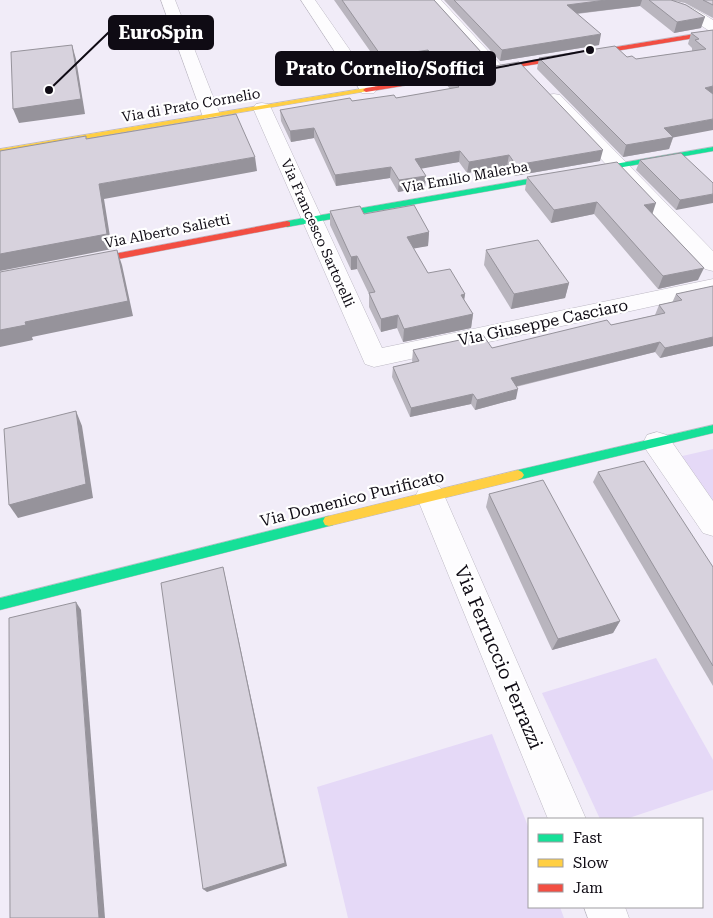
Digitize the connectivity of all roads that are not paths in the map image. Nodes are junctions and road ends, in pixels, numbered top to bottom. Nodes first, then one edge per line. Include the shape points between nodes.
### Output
1 (168, 0) edge
2 (308, 0) edge
3 (433, 0) edge
4 (660, 0) edge
5 (713, 27) edge
6 (713, 33) edge
7 (494, 68) junction
8 (531, 76) junction
9 (368, 89) junction
10 (262, 108) junction
11 (212, 117) junction
12 (713, 149) edge
13 (0, 152) edge
14 (619, 165) junction
15 (311, 219) junction
16 (713, 264) edge
17 (68, 266) edge
18 (713, 286) edge
19 (374, 358) joint
20 (713, 429) edge
21 (657, 442) junction
22 (430, 495) junction
23 (713, 524) edge
24 (0, 604) edge
25 (567, 818) edge

1 - 11 street
2 - 9 street
3 - 7 street
4 - 5 street via 688,11
6 - 8 street, Via di Prato Cornelio
7 - 8 street, Via di Prato Cornelio
7 - 9 street, Via di Prato Cornelio
8 - 14 street
9 - 10 street, Via di Prato Cornelio
10 - 11 street, Via di Prato Cornelio
10 - 15 street, Via Francesco Sartorelli
11 - 13 street, Via di Prato Cornelio
12 - 14 street, Via Emilio Malerba
14 - 15 street, Via Emilio Malerba
14 - 16 street
15 - 17 street, Via Alberto Salietti
15 - 19 street, Via Francesco Sartorelli
18 - 19 street, Via Giuseppe Casciaro
20 - 21 street, Via Domenico Purificato
21 - 22 street, Via Domenico Purificato
21 - 23 street
22 - 24 street, Via Domenico Purificato
22 - 25 street, Via Ferruccio Ferrazzi

